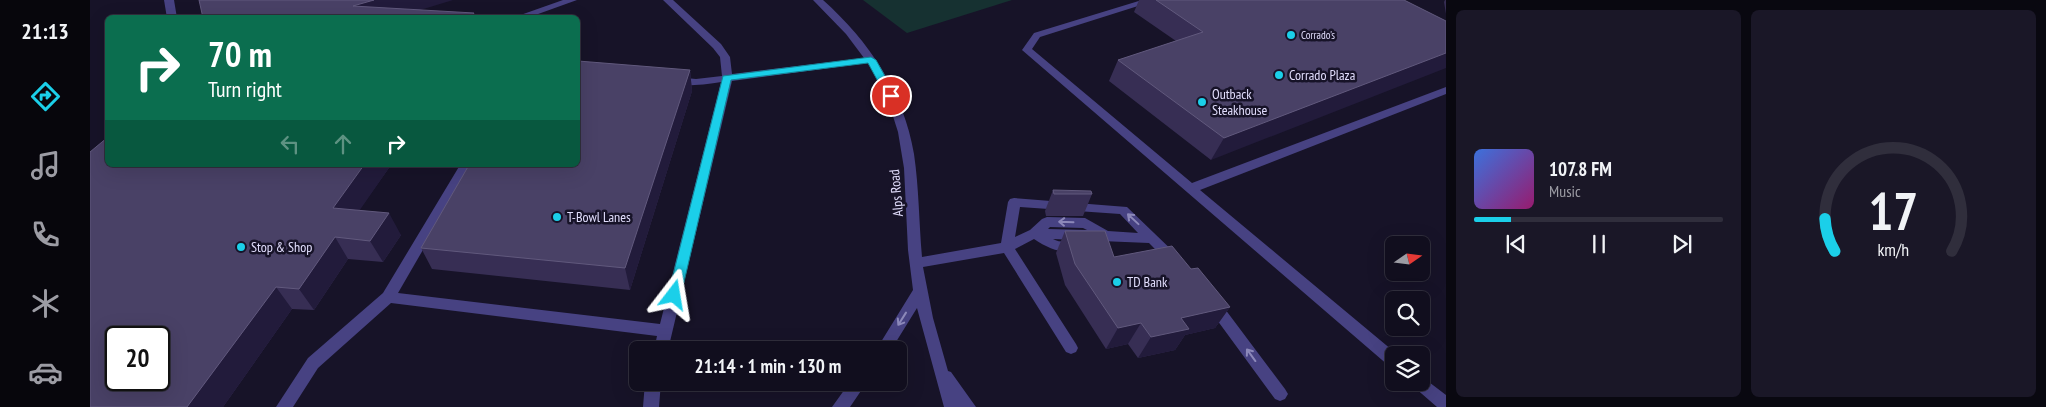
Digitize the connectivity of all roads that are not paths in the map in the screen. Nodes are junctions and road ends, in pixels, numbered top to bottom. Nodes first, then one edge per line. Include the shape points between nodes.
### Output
1 (169, 0) edge
2 (572, 0) edge
3 (668, 0) edge
4 (818, 0) edge
5 (1152, 0) edge
6 (172, 15) edge
7 (525, 15) edge
8 (871, 60) junction
9 (661, 78) edge
10 (727, 78) junction
11 (1446, 90) edge
12 (465, 167) edge
13 (1190, 190) junction
14 (1034, 233) junction
15 (1103, 234) junction
16 (1152, 238) junction
17 (1007, 247) junction
18 (916, 263) junction
19 (1183, 267) edge
20 (921, 288) junction
21 (1206, 294) edge
22 (388, 296) junction
23 (666, 331) junction
24 (663, 341) edge
25 (889, 341) edge
26 (1072, 348) dead end
27 (1385, 353) edge
28 (940, 368) junction
29 (652, 391) edge
30 (853, 391) edge
31 (1430, 391) edge
32 (1280, 394) dead end
33 (1446, 405) edge
34 (284, 407) edge
35 (651, 407) edge
36 (840, 407) edge
37 (952, 407) edge
38 (968, 407) edge

1 - 6 street
2 - 7 street
3 - 10 street via 717,46 725,57
4 - 8 street, Alps Road via 856,38
5 - 13 street via 1037,35 1027,50
8 - 10 street
8 - 18 street, Alps Road via 891,96 908,152
9 - 10 street via 696,82
10 - 23 street
11 - 13 street
12 - 22 street
13 - 27 street
15 -> 14 street via 1085,223 1047,222
14 - 15 street via 1054,246 1092,246
14 - 17 street
15 - 16 street
16 -> 17 street via 1123,210 1014,202
16 - 19 street
17 - 18 street
17 - 26 street
18 - 20 street, Alps Road
20 -> 25 street
20 - 28 street, Alps Road via 929,334
32 -> 21 street
22 - 23 street
22 - 34 street via 312,363
23 - 24 street
28 - 37 street, Alps Road
28 - 38 street
29 - 35 street
30 - 36 street
31 - 33 street

